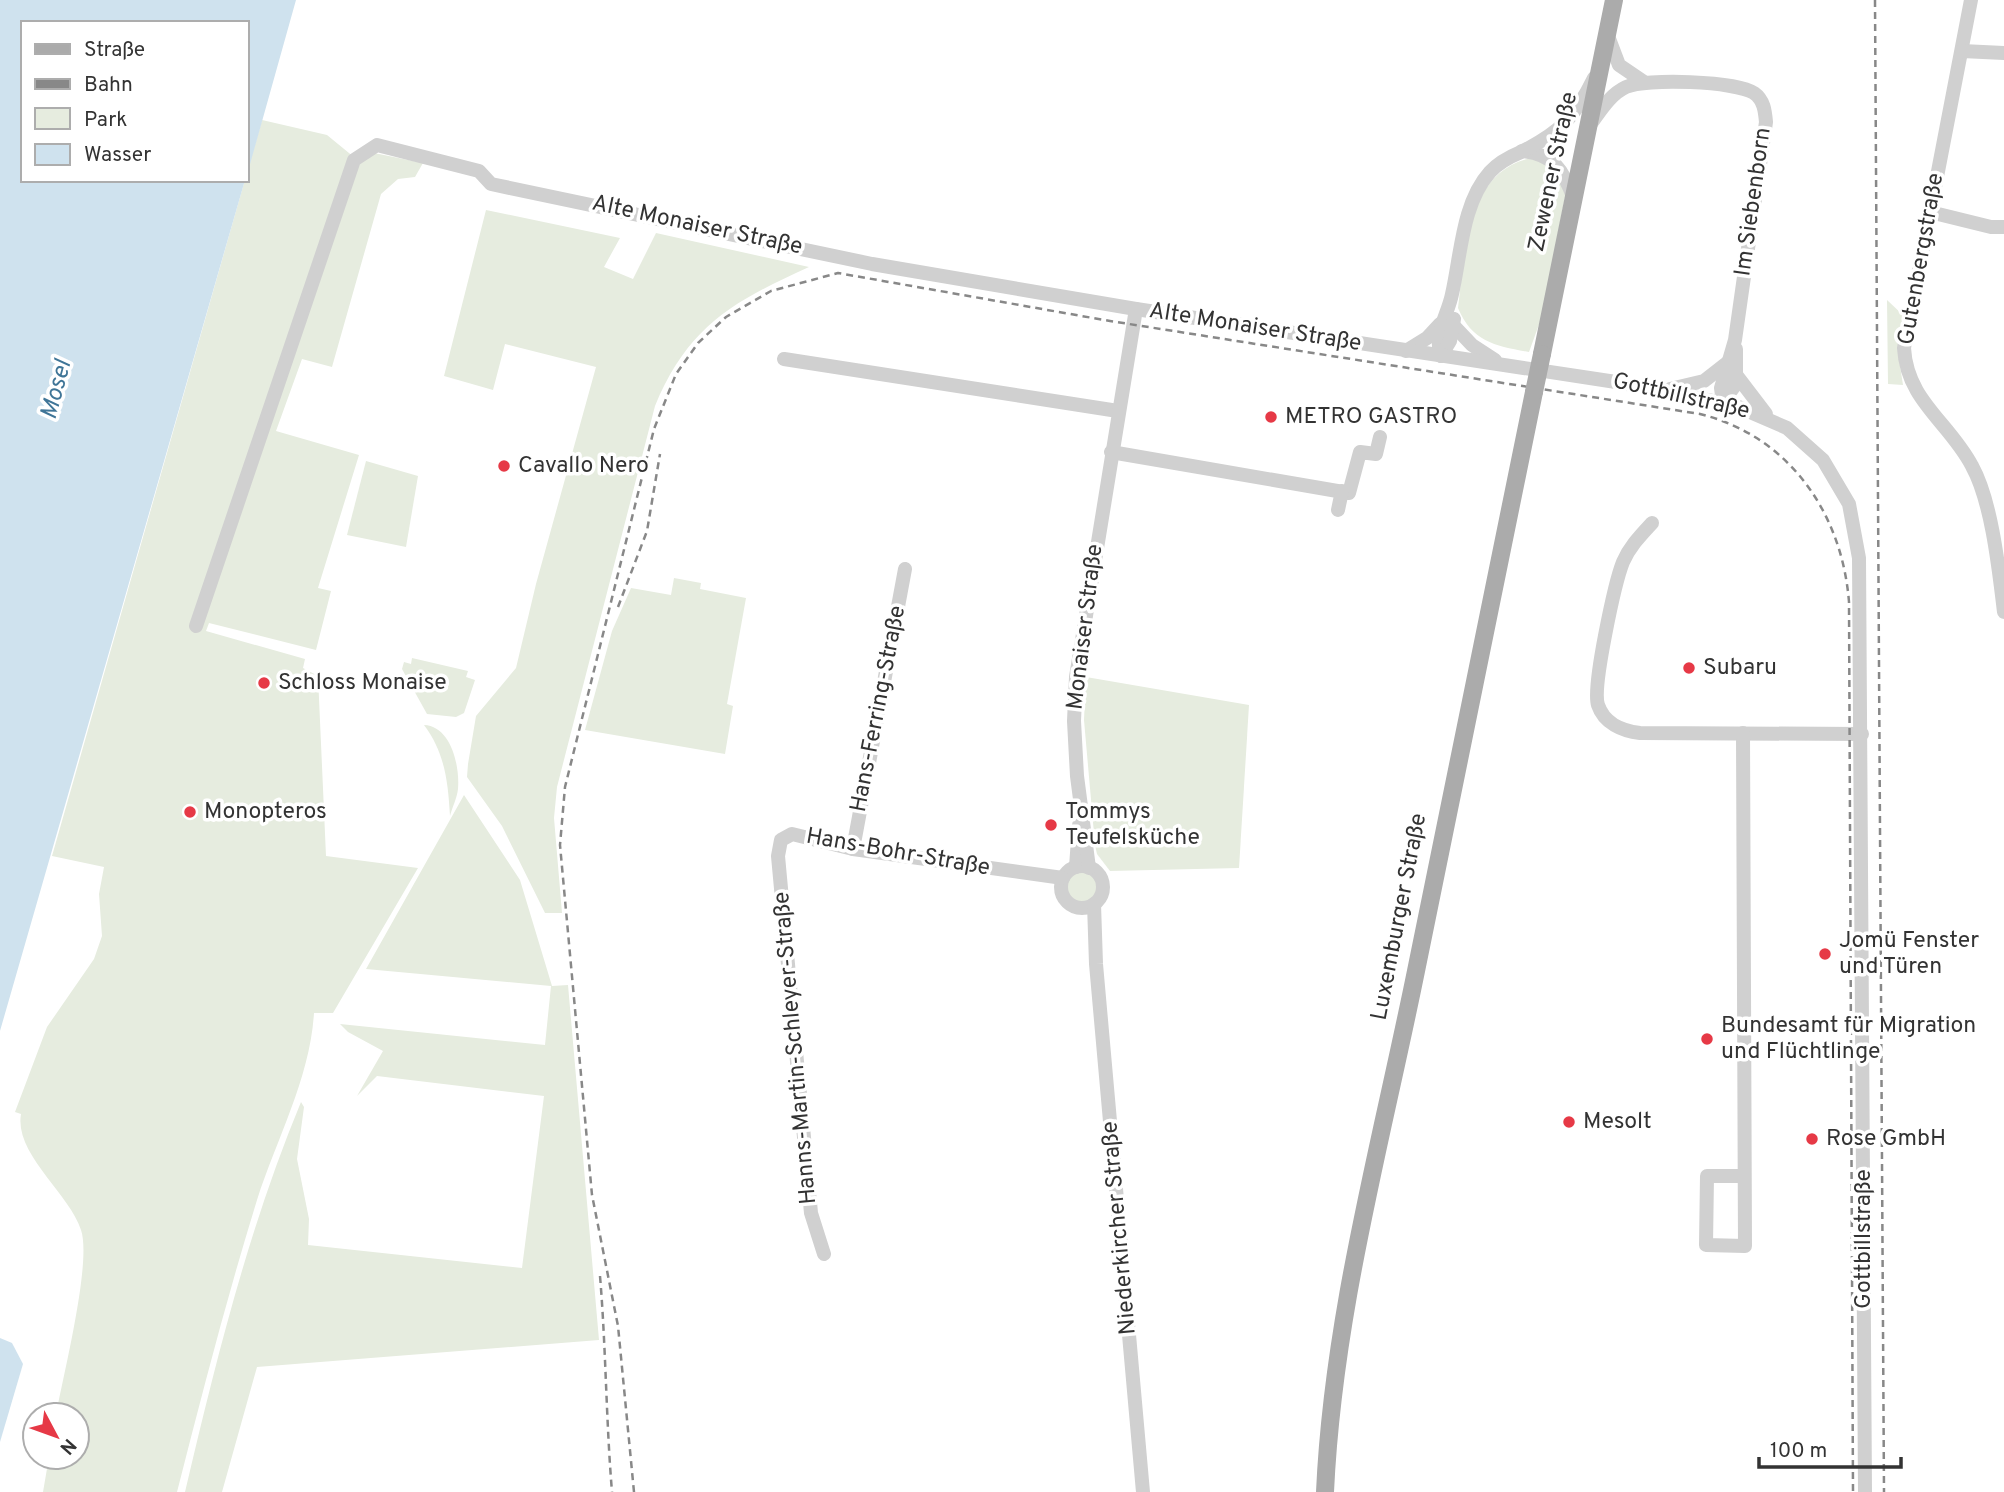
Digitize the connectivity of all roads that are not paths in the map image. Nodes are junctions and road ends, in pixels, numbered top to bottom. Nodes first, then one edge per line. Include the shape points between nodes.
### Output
1 (1614, 0) edge
2 (1971, 0) edge
3 (1607, 34) junction
4 (1962, 51) junction
5 (2004, 52) edge
6 (1602, 61) junction
7 (1644, 82) junction
8 (1588, 127) junction
9 (1522, 151) junction
10 (1574, 199) junction
11 (1930, 212) junction
12 (2004, 227) edge
13 (1136, 309) junction
14 (1448, 323) junction
15 (1735, 341) junction
16 (1406, 351) junction
17 (1441, 356) junction
18 (784, 359) dead end
19 (1539, 362) junction
20 (1728, 362) junction
21 (1506, 366) junction
22 (1737, 376) junction
23 (1662, 390) junction
24 (1723, 402) junction
25 (1118, 411) junction
26 (1770, 419) junction
27 (1380, 437) dead end
28 (1111, 452) junction
29 (1342, 492) junction
30 (1338, 509) dead end
31 (1652, 523) dead end
32 (905, 569) dead end
33 (2004, 612) edge
34 (196, 625) dead end
35 (1743, 733) junction
36 (1862, 734) junction
37 (781, 841) joint
38 (853, 849) junction
39 (1082, 867) junction
40 (1062, 885) junction
41 (1094, 904) junction
42 (1078, 908) junction
43 (1096, 964) junction
44 (1744, 1176) junction
45 (824, 1254) dead end
46 (1143, 1492) edge
47 (1325, 1492) edge
48 (1865, 1492) edge

1 - 3 main road, Zewener Straße
2 - 4 street, Gutenbergstraße
3 - 6 main road, Zewener Straße
3 - 7 street via 1619,65
4 - 5 street
4 - 11 street, Gutenbergstraße
6 - 8 main road, Zewener Straße
6 - 9 street via 1571,119
7 - 8 street, Im Siebenborn via 1616,93
7 - 15 street, Im Siebenborn via 1734,86 1752,92 1763,106 1766,122
8 - 10 main road, Zewener Straße
9 - 10 street via 1558,164
9 - 14 street via 1497,165 1476,194
10 - 19 main road, Zewener Straße
11 - 12 street via 1991,228
11 - 33 street, Gutenbergstraße via 1904,348 1905,364 1914,390 1973,466 1983,495
13 - 16 street, Alte Monaiser Straße
13 - 25 street, Monaiser Straße
13 - 34 street, Alte Monaiser Straße via 865,262 491,184 479,171 377,145 354,160
14 - 16 street
14 - 17 street via 1438,344
14 - 21 street
15 - 20 street, Im Siebenborn
15 - 22 street, Im Siebenborn
16 - 17 street, Alte Monaiser Straße
17 - 21 street, Alte Monaiser Straße
18 - 25 street
19 - 21 street, Alte Monaiser Straße
19 - 23 street, Gottbillstraße
19 - 47 main road, Luxemburger Straße, bridge via 1368,1186 1332,1404
20 - 23 street via 1704,381
20 - 24 street, Im Siebenborn via 1721,388
22 - 24 street
22 - 26 street
23 - 24 street, Gottbillstraße
24 - 26 street, Gottbillstraße
25 - 28 street, Monaiser Straße
26 - 36 street, Gottbillstraße via 1816,452 1849,504 1859,558
27 - 29 street via 1381,456 1360,452 1349,493
28 - 29 street
28 - 39 street, Monaiser Straße via 1076,677
29 - 30 street
31 - 35 street via 1633,543 1623,563 1595,690 1601,713 1628,732
32 - 38 street, Hans-Ferring-Straße
35 - 36 street
35 - 44 street
36 - 48 street, Gottbillstraße
37 - 38 street, Hans-Bohr-Straße via 792,834
37 - 45 street, Hanns-Martin-Schleyer-Straße via 778,856 811,1213
38 - 40 street, Hans-Bohr-Straße via 1016,873
39 - 40 street
39 - 41 street via 1098,873 1102,882 1100,898
40 - 42 street via 1068,904
41 - 42 street
41 - 43 street, Niederkircher Straße
42 - 43 street, Niederkircher Straße
43 - 46 street, Niederkircher Straße
44 - 44 street via 1745,1246 1706,1245 1707,1176

